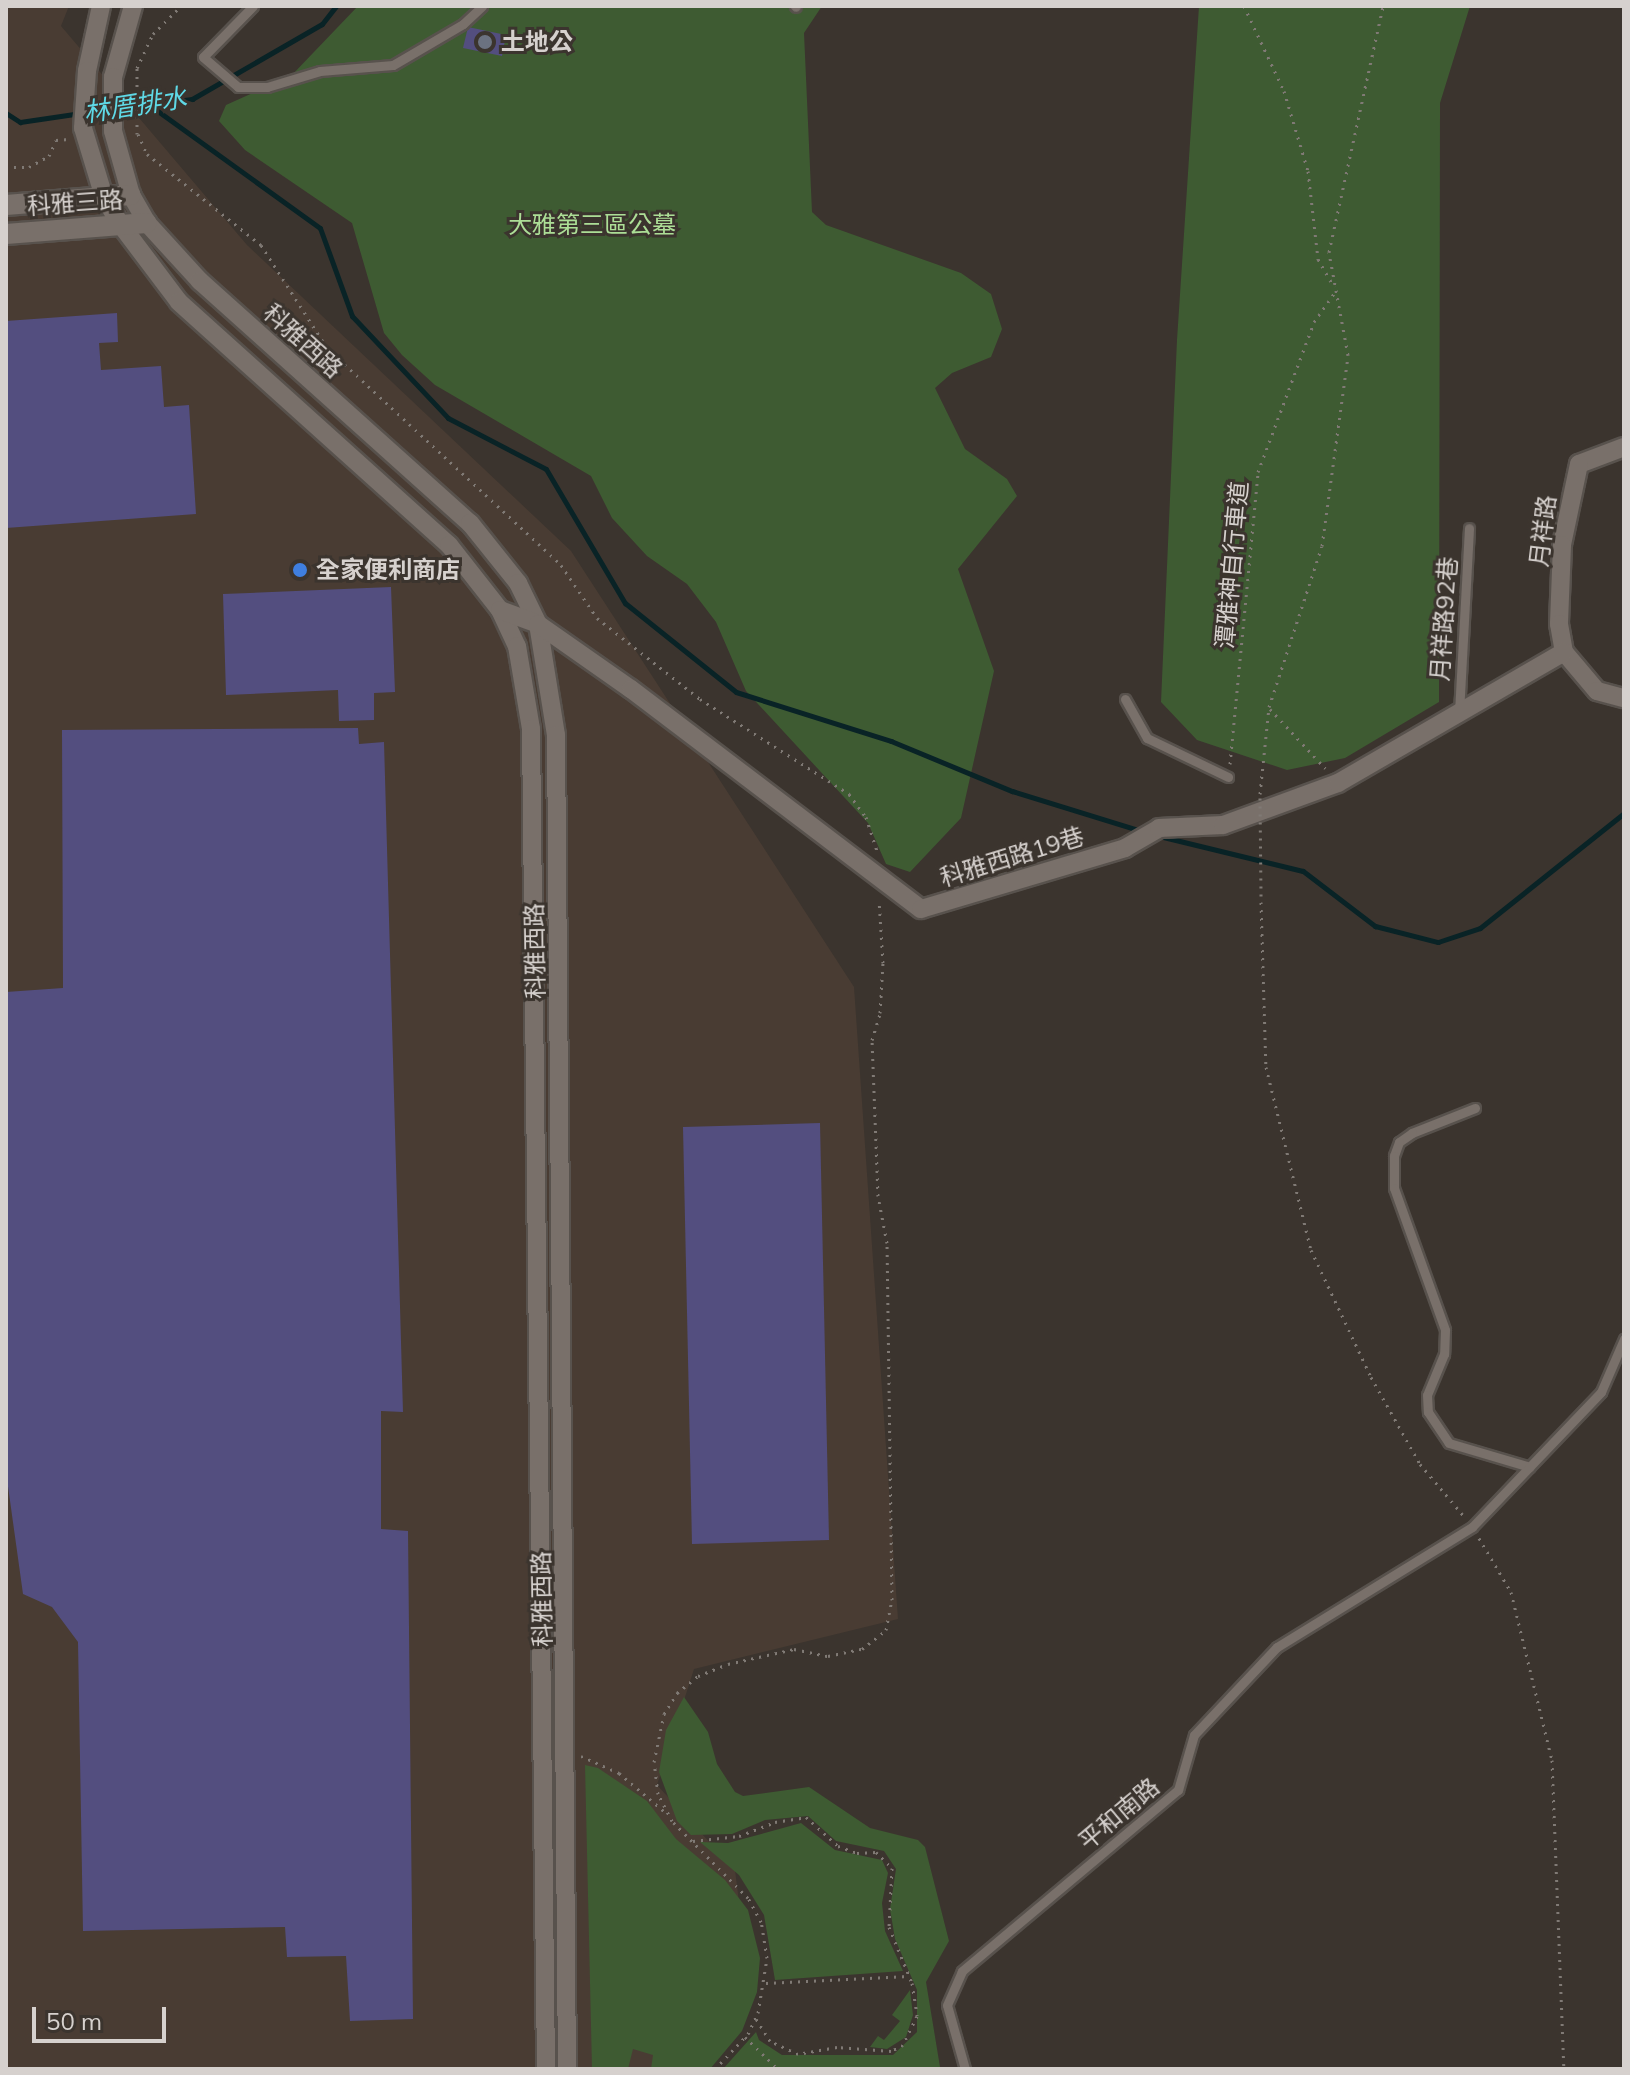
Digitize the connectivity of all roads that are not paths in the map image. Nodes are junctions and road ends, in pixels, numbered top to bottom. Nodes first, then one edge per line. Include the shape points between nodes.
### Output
1 (101, 6) edge
2 (133, 6) edge
3 (253, 6) edge
4 (482, 6) edge
5 (131, 195) junction
6 (104, 197) junction
7 (6, 205) edge
8 (147, 223) junction
9 (121, 225) junction
10 (6, 234) edge
11 (1624, 447) edge
12 (1469, 528) dead end
13 (500, 610) junction
14 (538, 624) junction
15 (1564, 652) junction
16 (1624, 698) edge
17 (1125, 699) dead end
18 (1459, 713) junction
19 (1228, 777) road end
20 (1475, 1108) dead end
21 (1624, 1339) edge
22 (1530, 1467) junction
23 (546, 2069) edge
24 (567, 2069) edge
25 (965, 2069) edge

1 - 6 street, 科雅西路 via 91,45 83,128
2 - 5 street, 科雅西路 via 113,77 113,131
3 - 4 lane via 203,57 238,87 267,87 320,71 393,65 463,24
5 - 6 street, 科雅三路
5 - 8 street, 科雅西路
6 - 7 street, 科雅三路
6 - 9 street, 科雅西路
8 - 9 street, 科雅三路
8 - 14 street, 科雅西路 via 200,281 470,523 518,583
9 - 10 street, 科雅三路
9 - 13 street, 科雅西路 via 179,302 449,545
11 - 15 street, 月祥路 via 1579,464 1570,493 1562,545
12 - 18 lane, 月祥路92巷
13 - 14 street, 科雅西路19巷
13 - 23 street, 科雅西路 via 517,646 531,729
14 - 18 street, 科雅西路19巷 via 921,909 1141,839 1159,828 1223,825 1338,783
14 - 24 street, 科雅西路 via 556,735
15 - 16 street via 1597,691
15 - 18 street
17 - 19 lane via 1147,738
20 - 22 lane via 1412,1133 1399,1142 1394,1156 1394,1188 1445,1330 1444,1354 1427,1395 1428,1412 1449,1443
21 - 22 lane, 平和南路 via 1601,1392
22 - 25 lane, 平和南路 via 1472,1527 1277,1647 1194,1735 1178,1790 962,1971 947,2005

